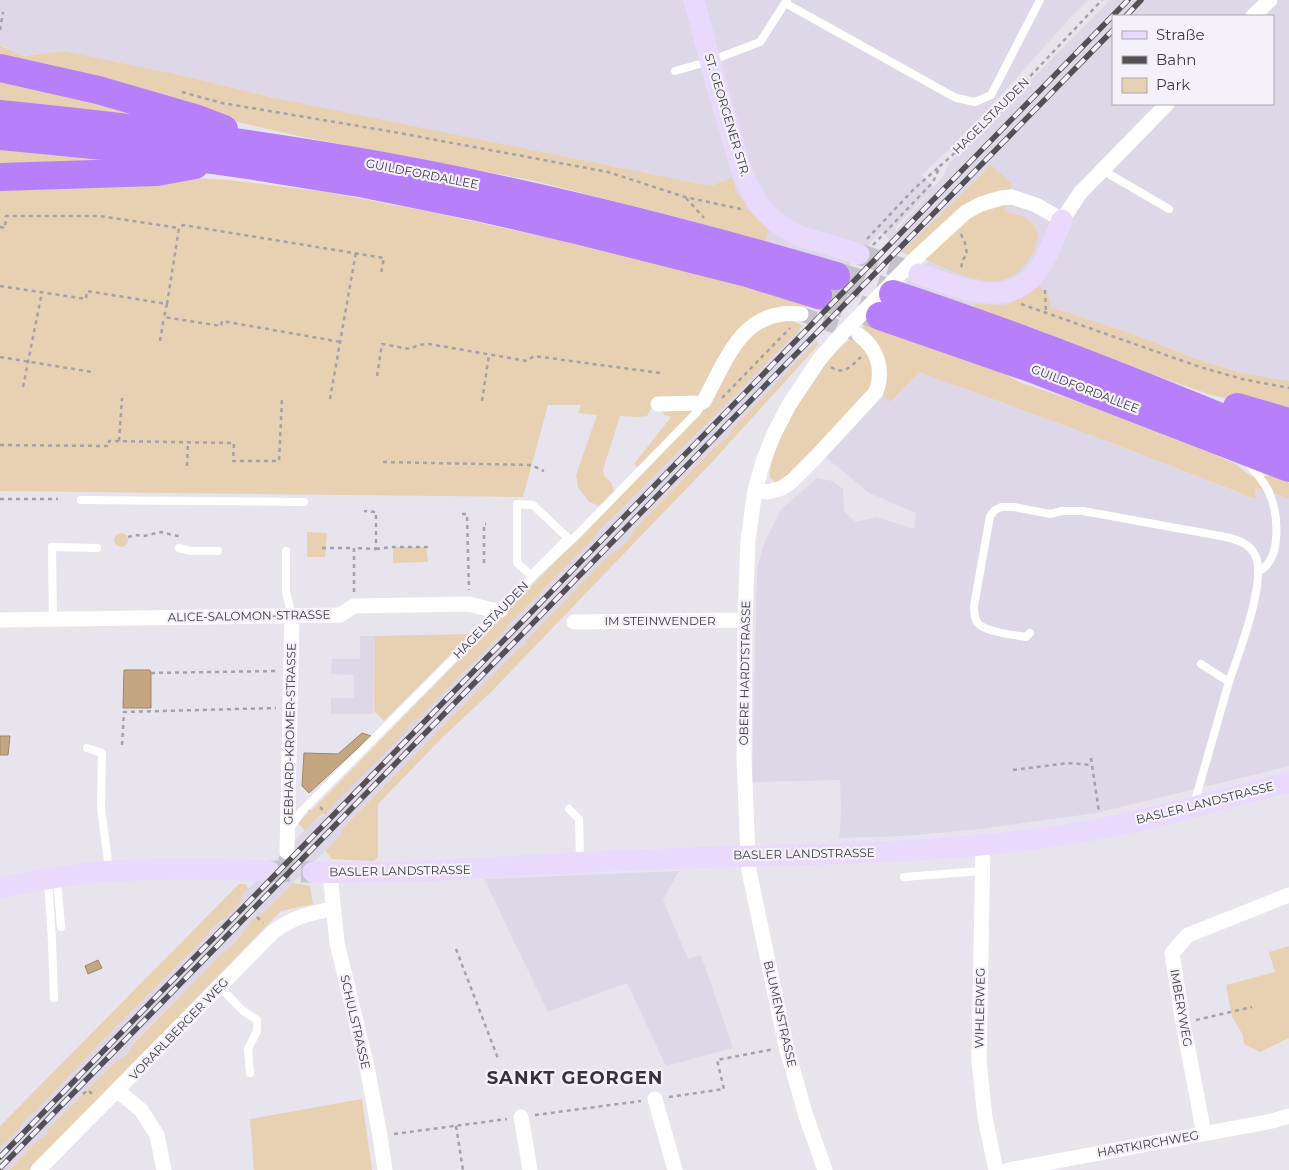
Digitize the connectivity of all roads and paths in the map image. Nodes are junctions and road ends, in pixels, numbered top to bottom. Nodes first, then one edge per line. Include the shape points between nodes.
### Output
1 (694, 0) edge
2 (1102, 0) edge
3 (1270, 0) edge
4 (786, 1) edge
5 (1037, 1) edge
6 (3, 12) dead end
7 (1254, 15) edge
8 (0, 30) edge
9 (710, 61) junction
10 (0, 68) edge
11 (675, 71) dead end
12 (174, 90) dead end
13 (1166, 105) edge
14 (0, 114) edge
15 (0, 136) edge
16 (264, 146) junction
17 (217, 160) junction
18 (940, 166) junction
19 (1102, 170) junction
20 (0, 177) edge
21 (685, 197) junction
22 (1169, 209) dead end
23 (768, 215) junction
24 (705, 219) dead end
25 (1062, 220) junction
26 (0, 227) edge
27 (179, 228) junction
28 (884, 234) dead end
29 (965, 243) dead end
30 (356, 252) junction
31 (856, 254) joint
32 (918, 265) junction
33 (961, 271) dead end
34 (381, 273) dead end
35 (0, 286) edge
36 (42, 292) junction
37 (994, 295) junction
38 (813, 302) junction
39 (167, 304) junction
40 (164, 317) junction
41 (859, 335) tunnel mouth
42 (160, 340) dead end
43 (340, 342) junction
44 (867, 352) dead end
45 (489, 355) junction
46 (0, 358) edge
47 (28, 362) junction
48 (831, 368) dead end
49 (92, 372) dead end
50 (660, 373) dead end
51 (377, 376) dead end
52 (23, 387) dead end
53 (1289, 388) edge
54 (1153, 389) junction
55 (122, 398) dead end
56 (282, 399) dead end
57 (330, 400) dead end
58 (482, 401) dead end
59 (658, 404) dead end
60 (700, 406) junction
61 (1289, 422) edge
62 (119, 441) junction
63 (188, 441) junction
64 (0, 445) edge
65 (1289, 445) edge
66 (1238, 448) junction
67 (383, 462) dead end
68 (187, 466) dead end
69 (1289, 468) edge
70 (544, 471) dead end
71 (755, 490) junction
72 (0, 499) edge
73 (58, 500) dead end
74 (82, 500) dead end
75 (304, 502) dead end
76 (364, 511) dead end
77 (462, 514) dead end
78 (486, 524) dead end
79 (128, 537) dead end
80 (188, 539) dead end
81 (430, 547) dead end
82 (97, 548) dead end
83 (179, 548) dead end
84 (322, 548) dead end
85 (354, 548) junction
86 (376, 549) junction
87 (286, 551) dead end
88 (218, 552) dead end
89 (484, 562) dead end
90 (517, 563) joint
91 (1259, 571) junction
92 (469, 604) junction
93 (354, 606) junction
94 (500, 610) junction
95 (292, 616) junction
96 (53, 619) junction
97 (0, 620) edge
98 (745, 620) junction
99 (574, 622) dead end
100 (1030, 633) dead end
101 (1201, 664) dead end
102 (292, 671) junction
103 (151, 673) dead end
104 (1229, 682) junction
105 (290, 708) junction
106 (122, 745) dead end
107 (87, 748) dead end
108 (1091, 758) dead end
109 (1091, 765) junction
110 (1013, 770) dead end
111 (1289, 782) edge
112 (1198, 805) junction
113 (570, 809) dead end
114 (1101, 828) junction
115 (288, 831) junction
116 (983, 844) junction
117 (287, 852) tunnel mouth
118 (748, 856) junction
119 (580, 863) junction
120 (109, 871) junction
121 (268, 871) tunnel mouth
122 (982, 871) junction
123 (322, 872) joint
124 (53, 878) junction
125 (904, 878) dead end
126 (0, 888) edge
127 (1289, 895) edge
128 (332, 909) junction
129 (61, 927) dead end
130 (456, 949) dead end
131 (220, 987) junction
132 (54, 998) dead end
133 (1252, 1007) dead end
134 (1182, 1023) junction
135 (786, 1046) junction
136 (499, 1061) dead end
137 (250, 1073) dead end
138 (118, 1091) junction
139 (655, 1099) junction
140 (521, 1117) junction
141 (1289, 1117) edge
142 (456, 1126) junction
143 (1204, 1134) junction
144 (380, 1136) junction
145 (38, 1170) edge
146 (164, 1170) edge
147 (385, 1170) edge
148 (464, 1170) edge
149 (530, 1170) edge
150 (675, 1170) edge
151 (825, 1170) edge
152 (996, 1170) edge
153 (1008, 1170) edge

1 - 9 street, ST. GEORGENER STR.
2 - 18 path, HAGELSTAUDEN via 973,137
3 - 7 street
4 - 5 lane via 956,98 975,102 991,95
4 - 9 lane via 760,42
6 - 8 path
9 - 11 lane
9 - 23 street, ST. GEORGENER STR. via 743,175 757,203
10 - 16 highway via 98,90 198,119
12 - 21 path via 222,103 608,172
13 - 19 street
14 - 16 highway, GUILDFORDALLEE via 108,124
15 - 17 highway, GUILDFORDALLEE
16 - 38 highway, GUILDFORDALLEE via 508,191 747,250
17 - 20 highway via 158,172
17 - 38 highway, GUILDFORDALLEE via 365,184 581,231 747,272
18 - 28 path, HAGELSTAUDEN via 932,182
18 - 31 path
19 - 22 lane
19 - 25 street via 1081,192
21 - 23 path
21 - 24 path
23 - 31 street, ST. GEORGENER STR. via 799,236
25 - 32 street, OBERE HARDTSTRASSE via 1027,201 1012,198 981,204 966,212
25 - 37 street via 1045,260 1034,274 1008,292
26 - 27 path via 5,228 6,216 100,216
27 - 30 path via 183,225
27 - 39 path
29 - 33 path via 967,254
30 - 34 path via 384,258
30 - 43 path
32 - 37 street via 976,292
32 - 71 street, OBERE HARDTSTRASSE via 836,340 814,366 789,405 770,445
35 - 36 path
36 - 39 path via 86,298 87,291
36 - 47 path
37 - 53 path via 1200,367
38 - 60 path via 718,402
38 - 60 street, HAGELSTAUDEN via 766,317 753,325 732,349
39 - 40 path
40 - 42 path
40 - 43 path via 221,326 222,321
41 - 71 street via 871,346 878,362 880,372 876,392 792,481 768,492
43 - 57 path
44 - 48 path via 849,369 836,371
45 - 50 path via 528,361 534,356
45 - 51 path via 429,344 410,349 382,344
45 - 58 path
46 - 47 path
47 - 49 path
47 - 52 path
54 - 61 highway
54 - 65 highway, GUILDFORDALLEE
54 - 66 highway, GUILDFORDALLEE via 976,322 886,305 1030,368
55 - 62 path
56 - 63 path via 279,460 233,461 234,443
59 - 60 street via 700,403
60 - 94 lane, HAGELSTAUDEN
62 - 63 path
62 - 64 path via 109,441 108,446
63 - 68 path
66 - 69 highway, GUILDFORDALLEE
66 - 91 lane via 1262,480 1275,513 1274,552 1270,563
67 - 70 path via 531,465
71 - 98 street, OBERE HARDTSTRASSE via 748,540
72 - 73 path
74 - 75 lane
76 - 86 path via 376,512
77 - 92 path via 467,514
78 - 89 path
79 - 80 path via 161,532
81 - 86 path
82 - 96 lane via 52,547
83 - 88 lane
84 - 85 path
85 - 86 path
85 - 93 path
87 - 95 lane via 286,592
90 - 90 lane via 517,504 533,505 568,538 531,575
91 - 100 lane via 1254,554 1240,540 1083,511 1050,514 1001,507 990,516 974,614 977,623 984,628 1026,637
91 - 104 lane via 1246,629
92 - 93 street, ALICE-SALOMON-STRASSE
92 - 94 street, ALICE-SALOMON-STRASSE
93 - 95 street, ALICE-SALOMON-STRASSE via 340,615
94 - 115 lane, HAGELSTAUDEN via 301,812
95 - 96 street, ALICE-SALOMON-STRASSE
95 - 102 street, GEBHARD-KROMER-STRASSE
96 - 97 street, ALICE-SALOMON-STRASSE
98 - 99 street, IM STEINWENDER
98 - 118 street, OBERE HARDTSTRASSE via 744,785
101 - 104 lane
102 - 103 path
102 - 105 street, GEBHARD-KROMER-STRASSE
104 - 112 lane via 1196,798
105 - 106 path via 124,712
105 - 115 street, GEBHARD-KROMER-STRASSE
107 - 120 lane via 102,753 101,808
108 - 109 path
109 - 110 path via 1068,763
109 - 114 path
111 - 112 street, BASLER LANDSTRASSE
112 - 114 street, BASLER LANDSTRASSE
113 - 119 lane via 578,820
114 - 116 street, BASLER LANDSTRASSE
115 - 117 street, GEBHARD-KROMER-STRASSE
116 - 118 street, BASLER LANDSTRASSE
116 - 122 street, WIHLERWEG
118 - 119 street, BASLER LANDSTRASSE
118 - 135 street, BLUMENSTRASSE
119 - 123 street, BASLER LANDSTRASSE via 414,872
120 - 121 street
120 - 124 street
122 - 125 lane
122 - 152 street, WIHLERWEG via 979,1060 985,1118
123 - 128 street, SCHULSTRASSE
124 - 126 street
124 - 129 lane
124 - 132 lane
127 - 134 street, IMBERYWEG via 1188,934 1172,952
128 - 131 street, VORARLBERGER WEG via 301,916 273,932
128 - 144 street, SCHULSTRASSE
130 - 136 path
131 - 137 lane via 242,1010 257,1020 258,1032 248,1049
131 - 138 street, VORARLBERGER WEG
133 - 134 path
134 - 143 street, IMBERYWEG
135 - 139 path via 718,1060 724,1089
135 - 151 street, BLUMENSTRASSE
138 - 145 street, VORARLBERGER WEG
138 - 146 street via 141,1110 157,1135
139 - 140 path
139 - 150 street
140 - 142 path
140 - 149 street
141 - 143 street, HARTKIRCHWEG
142 - 144 path
142 - 148 path
143 - 153 street, HARTKIRCHWEG
144 - 147 street, SCHULSTRASSE

